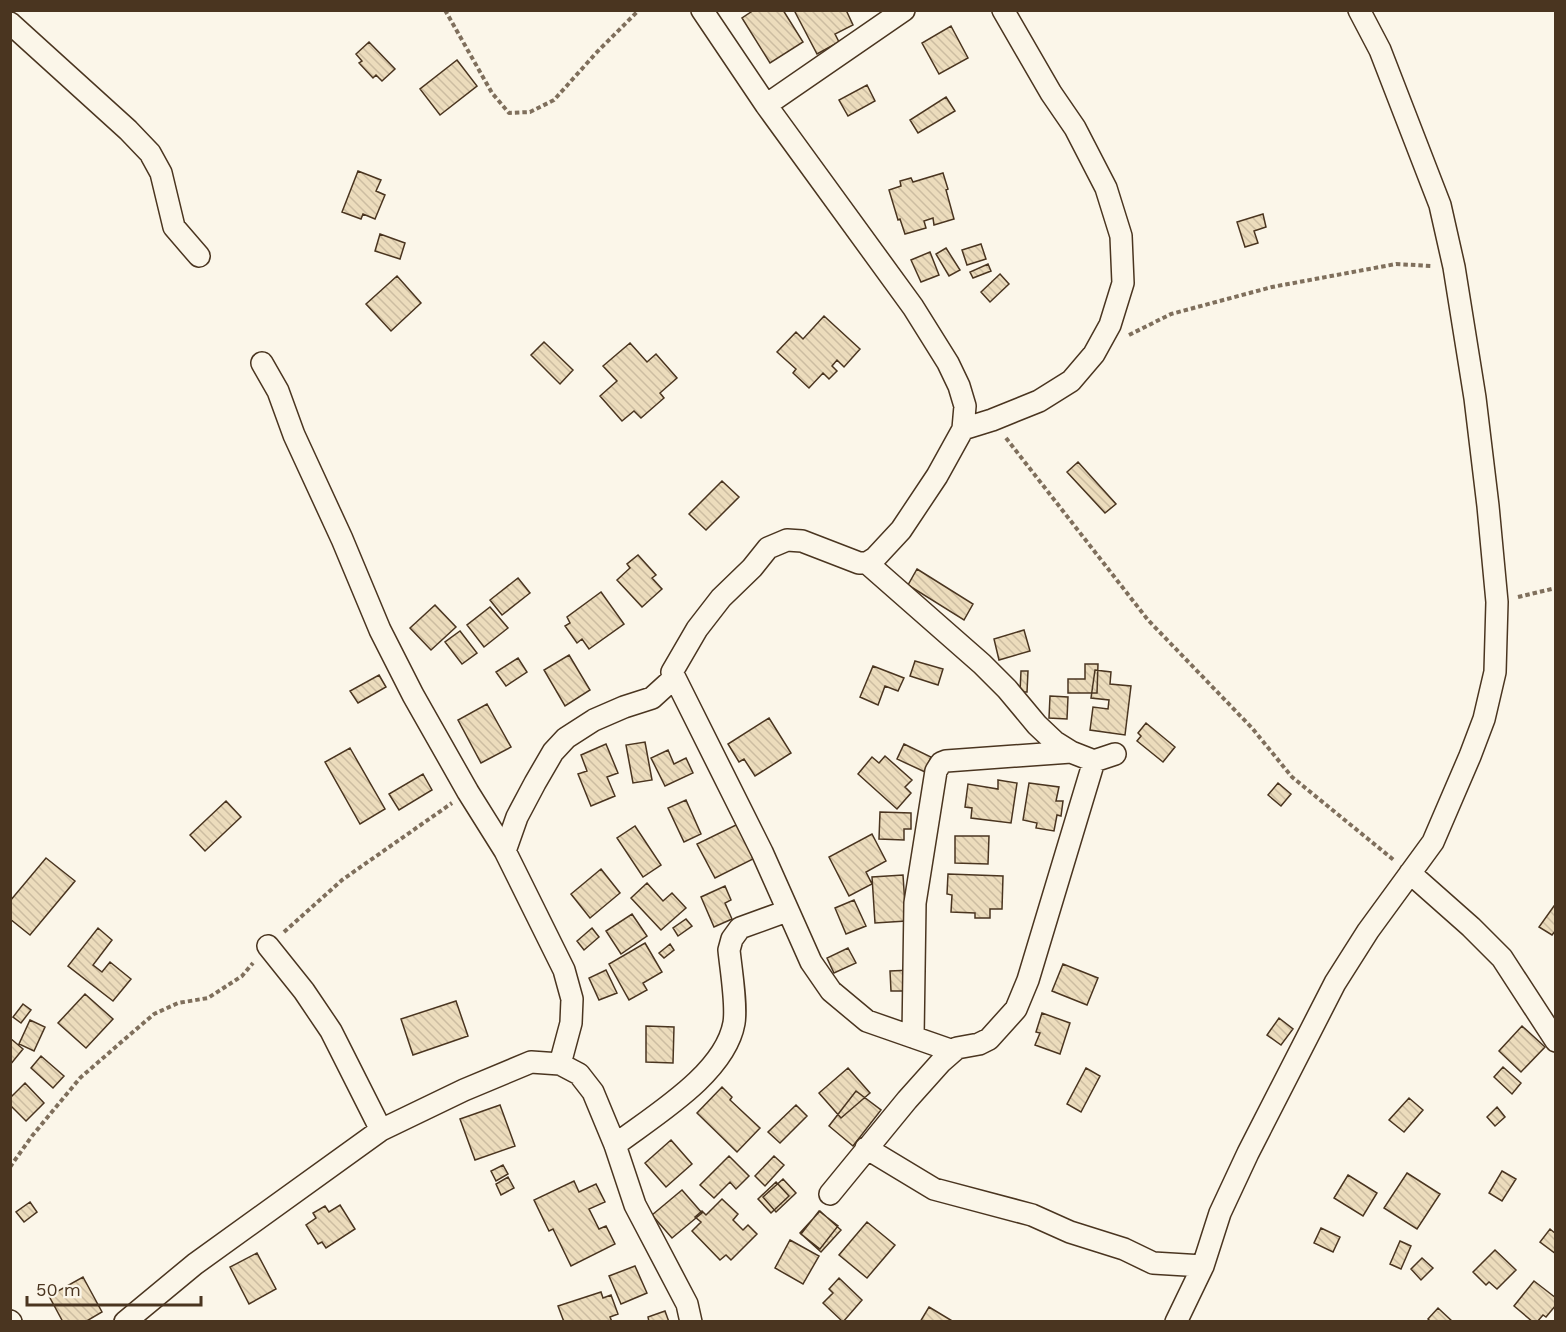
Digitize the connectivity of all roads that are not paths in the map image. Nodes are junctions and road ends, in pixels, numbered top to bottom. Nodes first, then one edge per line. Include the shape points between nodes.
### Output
1 (702, 10) edge
2 (904, 10) edge
3 (1003, 10) edge
4 (1359, 10) edge
5 (10, 23) edge
6 (766, 105) junction
7 (199, 256) dead end
8 (262, 363) dead end
9 (963, 429) junction
10 (867, 563) junction
11 (674, 678) junction
12 (1071, 752) junction
13 (1115, 754) dead end
14 (1094, 761) junction
15 (505, 851) junction
16 (1410, 873) junction
17 (787, 911) junction
18 (268, 946) road end
19 (913, 1037) junction
20 (1556, 1041) edge
21 (953, 1051) junction
22 (560, 1064) junction
23 (381, 1130) junction
24 (615, 1145) junction
25 (866, 1148) junction
26 (830, 1194) dead end
27 (1203, 1266) junction
28 (125, 1322) edge
29 (691, 1322) edge
30 (1176, 1322) edge

1 - 6 street
2 - 6 street
3 - 9 street via 1075,128 1106,188 1121,236 1124,283 1110,324 1094,354 1071,381 1040,401
4 - 16 street via 1380,50 1436,194 1454,267 1475,398 1497,602 1495,672 1484,718 1444,820
5 - 7 street via 150,153 161,173 174,227
6 - 9 street via 906,298 948,363 965,406
8 - 15 street via 380,630 413,695
9 - 10 street via 901,530
10 - 11 street via 801,541 787,540 768,548 697,629 672,672
10 - 12 street via 982,664 1054,742
11 - 15 street via 652,698 594,720 566,738 535,783
11 - 17 street via 762,852
12 - 14 street
12 - 19 street via 946,761 936,771 915,903
13 - 14 street
14 - 21 street via 1024,994 987,1041
15 - 22 street via 564,970 572,999 571,1023
16 - 20 street via 1502,958
16 - 27 street via 1368,931 1319,1012 1220,1213
17 - 19 street via 811,962 831,991 867,1021
17 - 24 street via 740,928 732,939 729,950 734,1022 724,1051 696,1083
18 - 23 street via 331,1031
19 - 21 street
21 - 25 street
22 - 23 street via 531,1062
22 - 24 street via 579,1074 593,1092
23 - 28 street via 195,1264
24 - 29 street via 635,1205 687,1304
25 - 26 street
25 - 27 street via 934,1189 1032,1215 1154,1263
27 - 30 street

